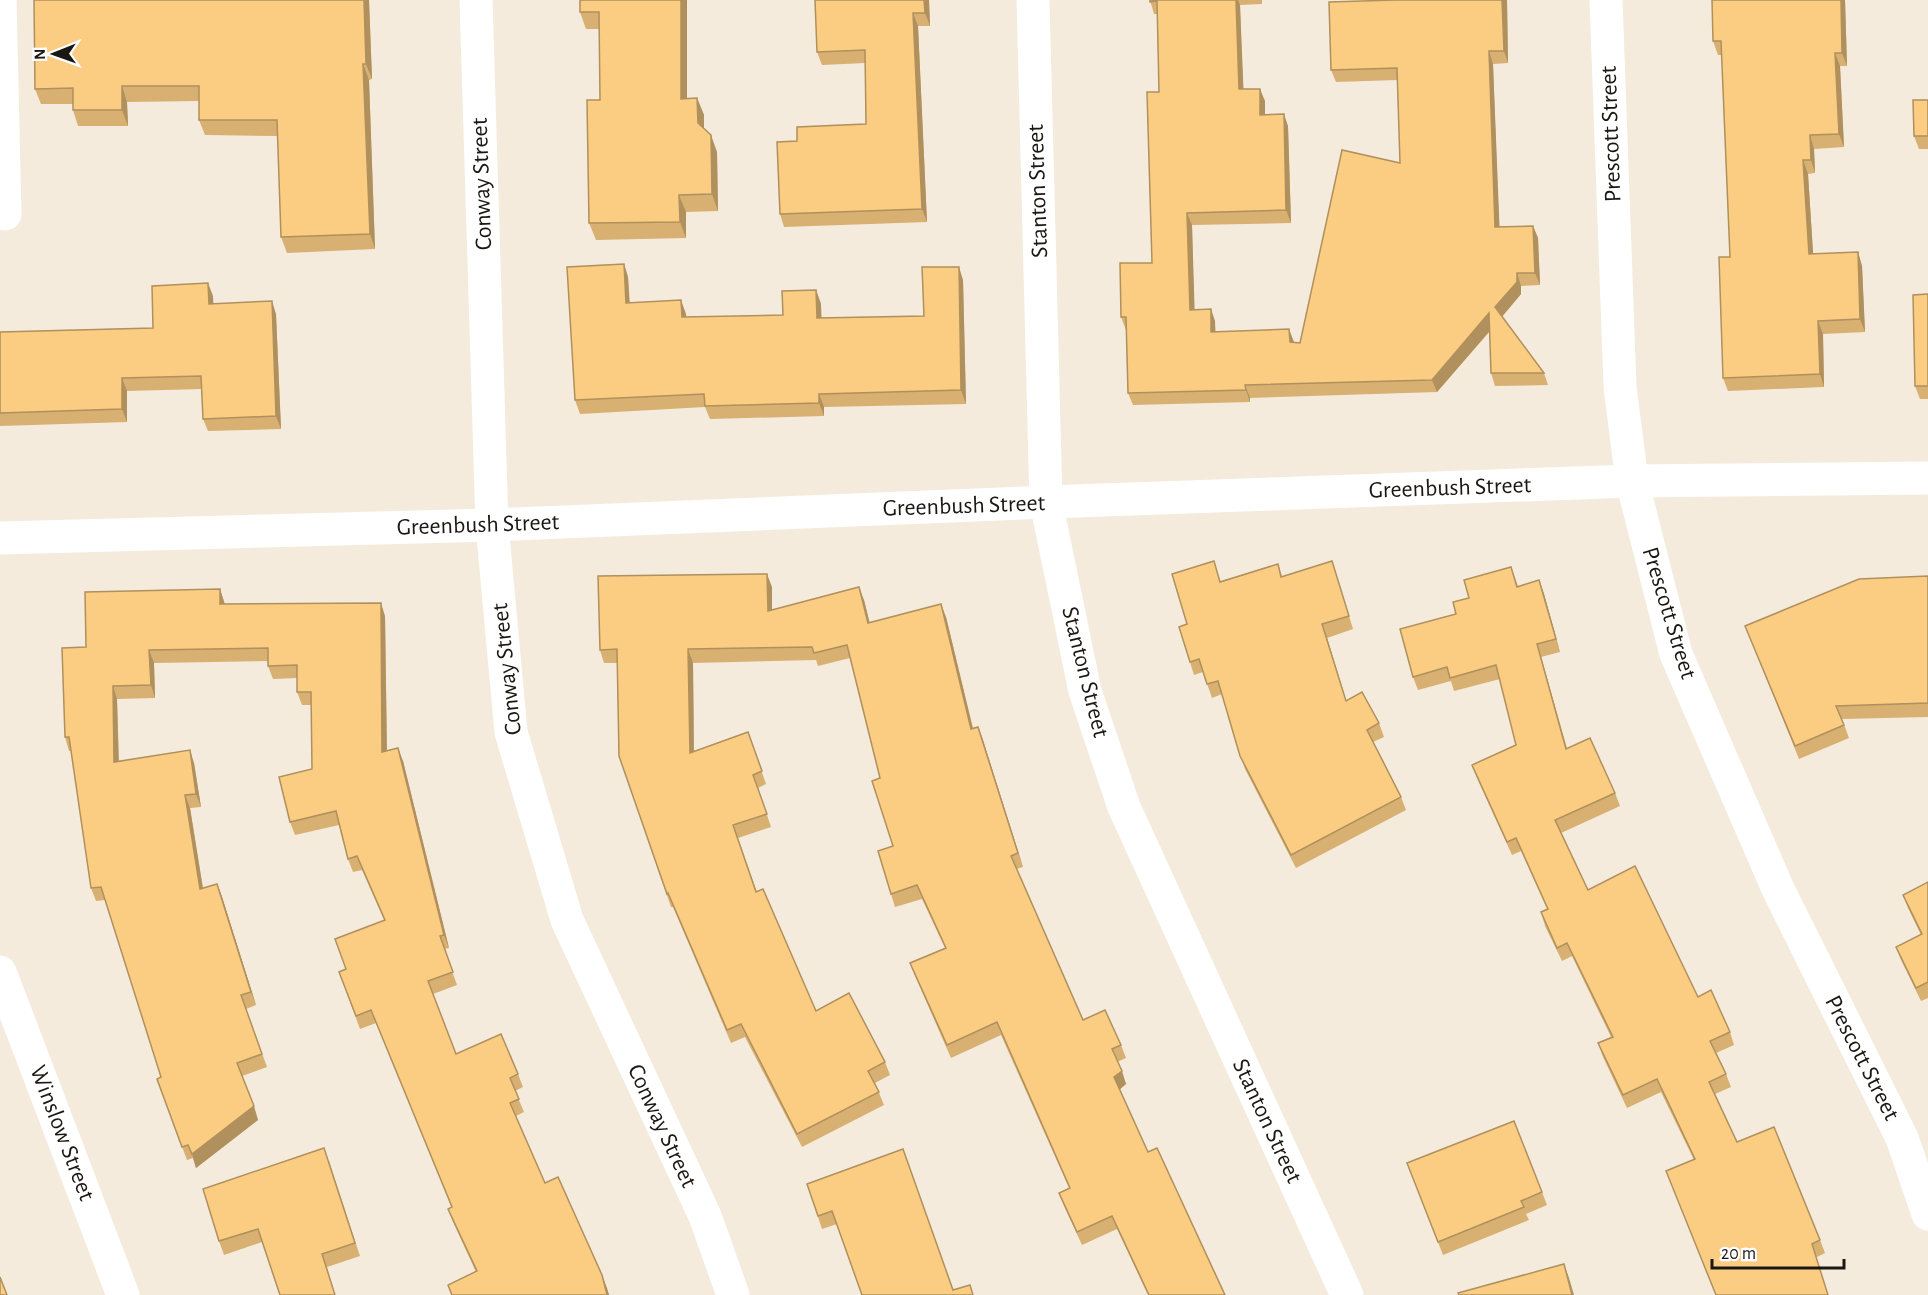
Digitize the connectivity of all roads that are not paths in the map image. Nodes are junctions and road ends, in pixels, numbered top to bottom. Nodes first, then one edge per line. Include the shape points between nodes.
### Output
1 (0, 0) edge
2 (476, 0) edge
3 (1033, 0) edge
4 (1606, 0) edge
5 (1, 60) edge
6 (5, 214) dead end
7 (1928, 478) edge
8 (1632, 481) junction
9 (1046, 502) junction
10 (492, 525) junction
11 (0, 538) edge
12 (0, 973) edge
13 (1915, 1134) edge
14 (1928, 1214) edge
15 (123, 1295) edge
16 (733, 1295) edge
17 (1347, 1295) edge

1 - 5 street
2 - 10 street, Conway Street
3 - 9 street, Stanton Street
4 - 8 street, Prescott Street via 1620,387
5 - 6 street
7 - 8 street, Greenbush Street
8 - 9 street, Greenbush Street
8 - 13 street, Prescott Street via 1676,654 1778,889
9 - 10 street, Greenbush Street
9 - 17 street, Stanton Street via 1085,692 1124,807
10 - 11 street, Greenbush Street
10 - 16 street, Conway Street via 511,732 567,920 705,1216
12 - 15 street, Winslow Street
13 - 14 street, Prescott Street

